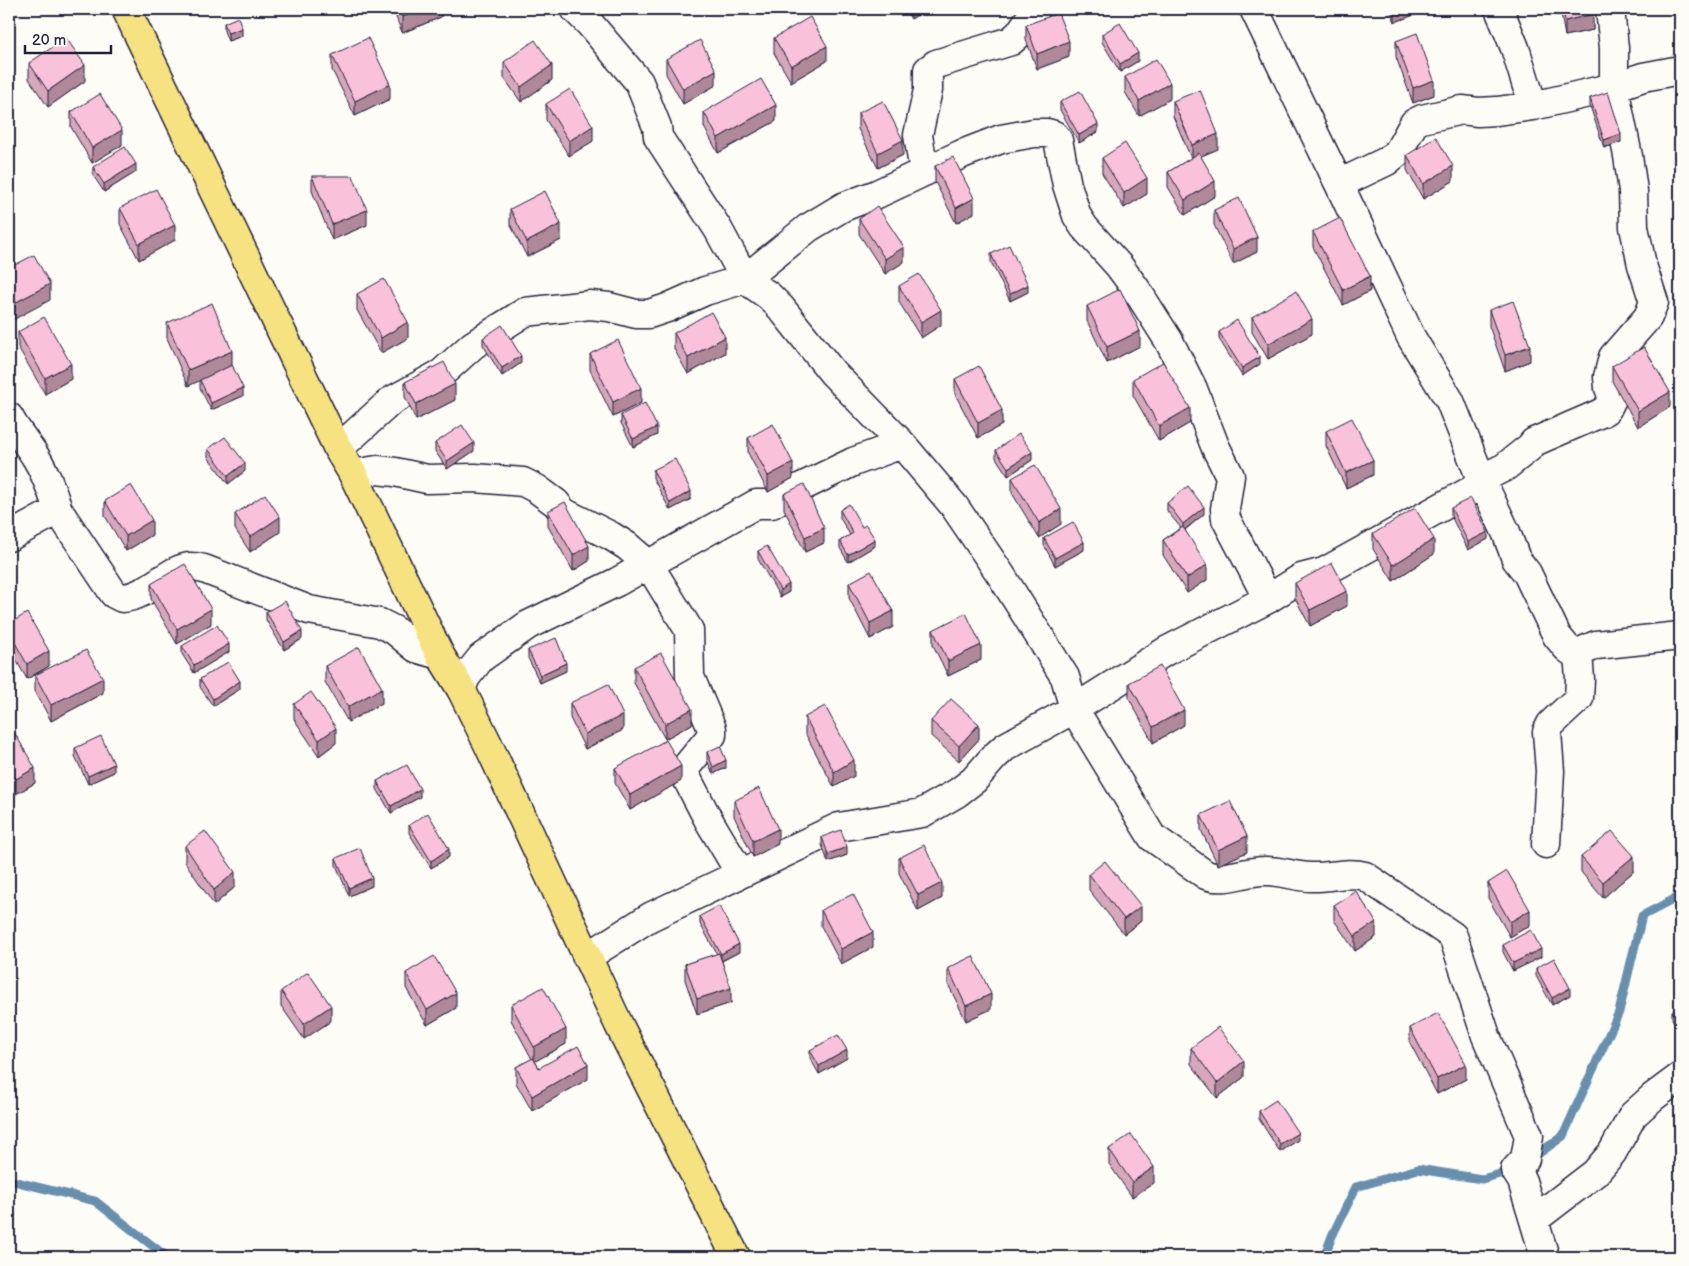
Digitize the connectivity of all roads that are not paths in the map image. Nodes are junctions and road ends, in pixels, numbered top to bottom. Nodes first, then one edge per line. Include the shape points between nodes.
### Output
1 (126, 9) edge
2 (575, 9) edge
3 (1036, 9) edge
4 (1254, 9) edge
5 (1499, 9) edge
6 (1610, 9) edge
7 (1680, 70) edge
8 (1614, 87) junction
9 (1533, 106) junction
10 (924, 172) junction
11 (1339, 184) junction
12 (745, 279) junction
13 (9, 417) edge
14 (902, 444) junction
15 (338, 449) junction
16 (353, 474) junction
17 (1481, 479) junction
18 (58, 510) junction
19 (9, 537) edge
20 (649, 564) junction
21 (1268, 600) junction
22 (1680, 636) edge
23 (1578, 653) junction
24 (440, 654) junction
25 (460, 689) junction
26 (1074, 709) junction
27 (1546, 844) dead end
28 (740, 873) junction
29 (588, 957) junction
30 (1680, 1078) edge
31 (1535, 1219) junction
32 (736, 1257) edge
33 (1545, 1257) edge

1 - 15 highway
2 - 12 street via 639,82 658,137 718,229
3 - 10 street via 1011,41 936,64 928,70 928,90 918,134
4 - 11 street
5 - 9 street
6 - 8 street
7 - 8 street
8 - 9 street
8 - 17 street via 1628,156 1634,227 1654,302 1648,317 1613,357 1608,377 1613,396 1607,410 1534,442 1505,467
9 - 11 street via 1497,111 1462,110 1422,119 1414,123 1398,152 1387,161
10 - 12 street via 843,207 808,228
10 - 21 street via 1001,139 1034,133 1054,135 1077,216 1136,289 1169,341 1193,388 1230,476 1226,519
11 - 17 street via 1411,338 1450,401
12 - 14 street via 781,308 833,373
12 - 15 street via 704,291 649,314 590,305 525,312 473,346 442,372 391,401
13 - 18 street via 44,471
14 - 20 street via 853,462 772,504 756,504
14 - 26 street via 954,506 1001,575 1065,677
15 - 16 highway
16 - 20 street via 377,470 427,479 475,478 530,484 563,512 611,536
16 - 24 highway
17 - 21 street via 1472,490 1324,572 1301,578
17 - 23 street via 1516,559 1527,573 1557,636 1567,648
18 - 19 street
18 - 24 street via 114,594 122,598 139,594 190,566 309,610 380,623 416,648
20 - 25 street via 528,625 496,646 480,658
20 - 28 street via 689,630 690,677 712,729 712,736 686,766 684,774
21 - 26 street via 1166,651
22 - 23 street via 1596,645
23 - 27 street via 1579,698 1548,727 1547,732 1550,771
24 - 25 highway
25 - 29 highway
26 - 28 street via 1005,747 974,780 922,813 839,828
26 - 31 street via 1152,837 1206,875 1223,878 1263,871 1310,877 1358,874 1453,936 1486,1036 1529,1136 1525,1159 1515,1170
28 - 29 street via 650,917
29 - 32 highway
30 - 31 street via 1633,1115 1612,1153 1595,1173
31 - 33 street

